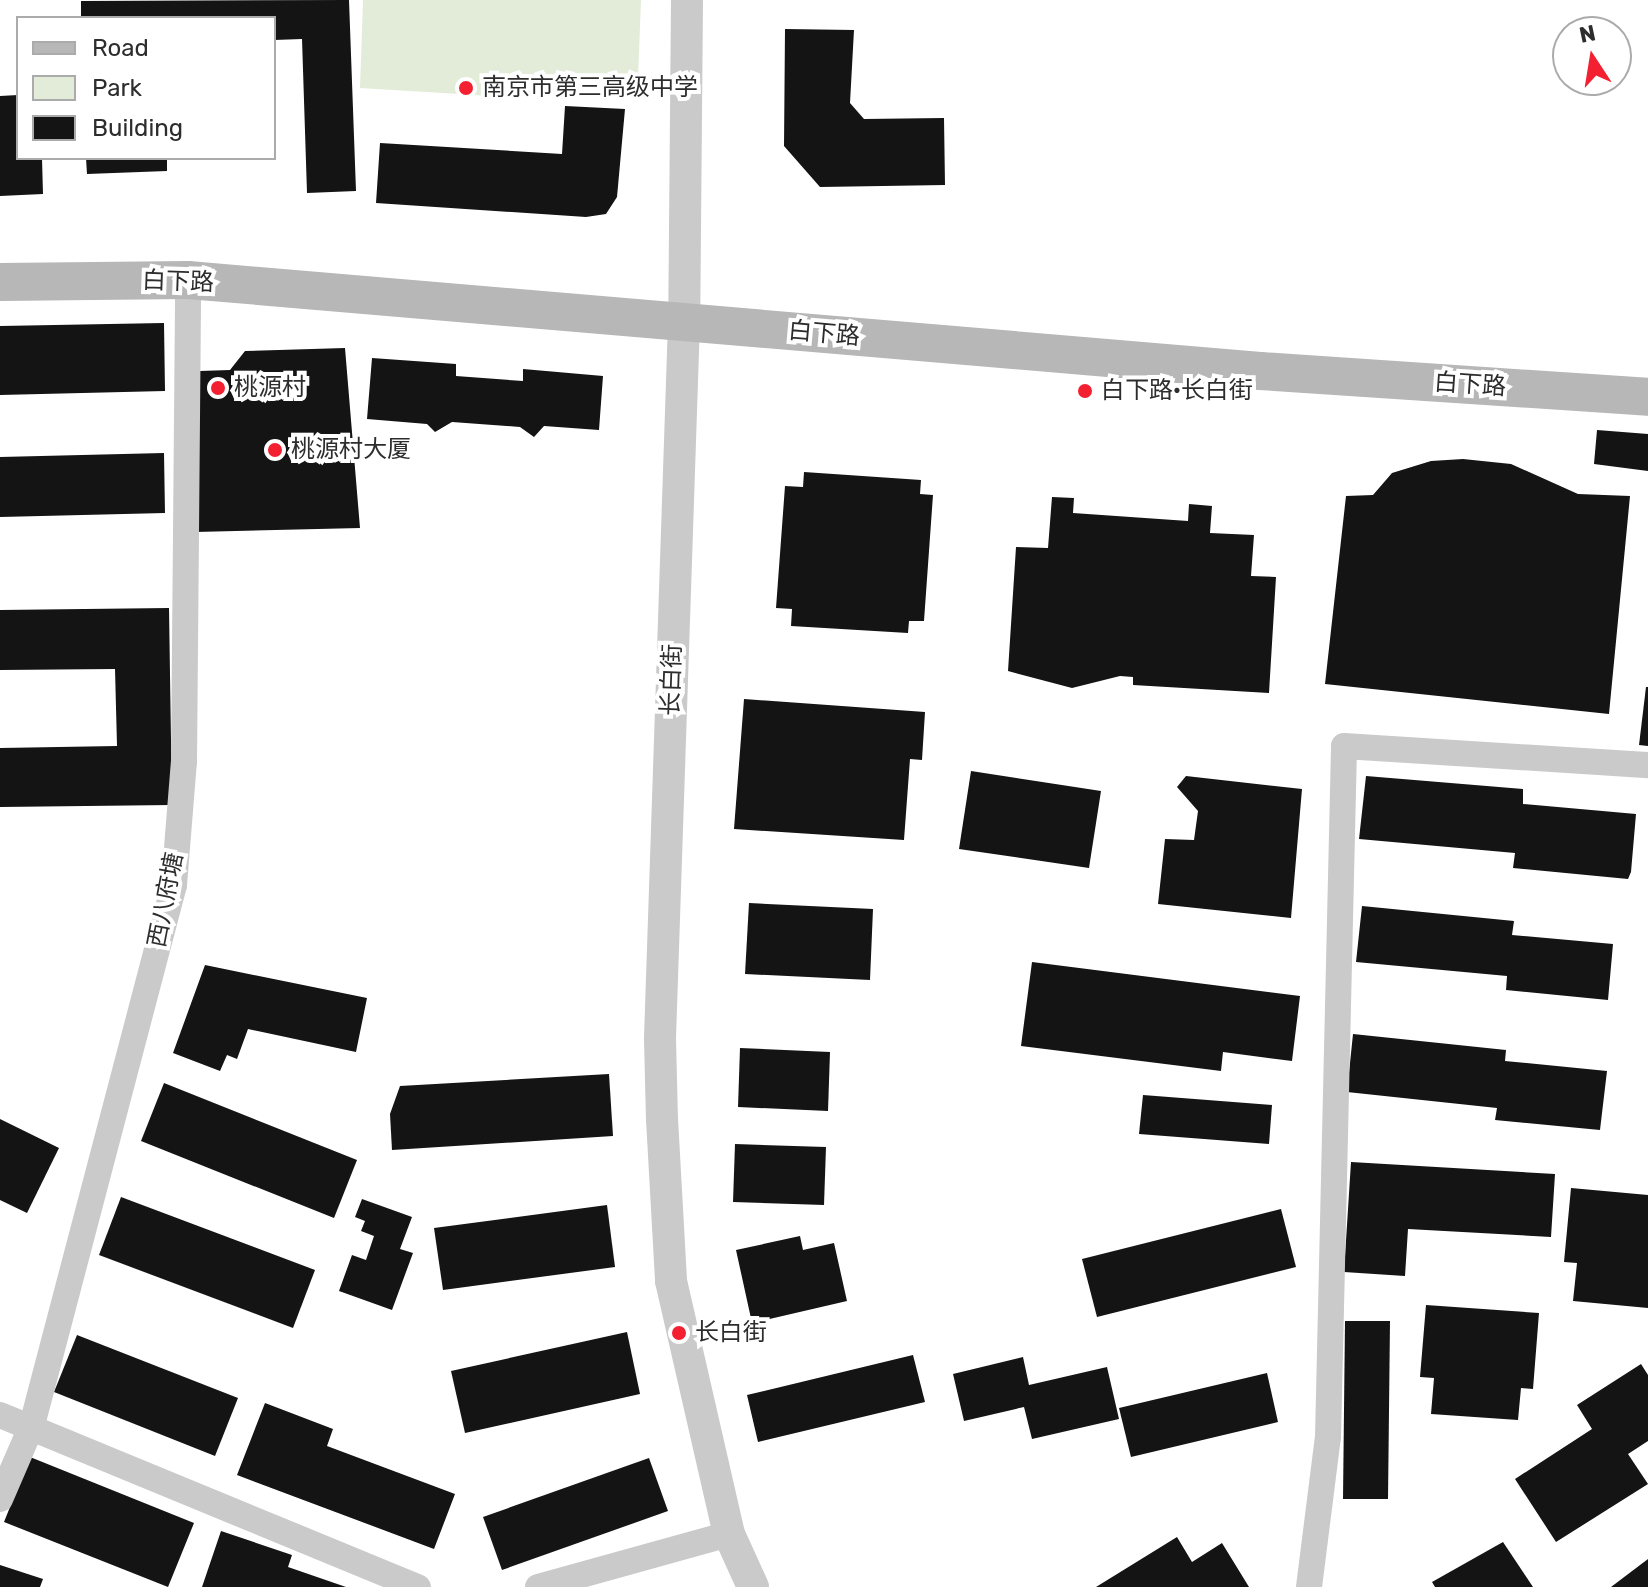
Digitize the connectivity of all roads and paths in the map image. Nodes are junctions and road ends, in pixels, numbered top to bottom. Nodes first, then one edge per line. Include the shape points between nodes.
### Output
1 (687, 0) edge
2 (188, 280) junction
3 (0, 282) edge
4 (684, 322) junction
5 (1648, 397) edge
6 (1648, 765) edge
7 (0, 1415) edge
8 (32, 1425) junction
9 (0, 1499) edge
10 (729, 1534) junction
11 (418, 1587) edge
12 (538, 1587) edge
13 (753, 1587) edge
14 (1309, 1587) edge

1 - 4 street, 长白街
2 - 3 main road, 白下路
2 - 4 main road, 白下路
2 - 8 street, 西八府塘 via 184,762 174,885
4 - 5 main road, 白下路
4 - 10 street, 长白街 via 660,1039 662,1119 671,1281
6 - 14 street via 1344,746 1328,1437
7 - 8 street
8 - 9 street, 西八府塘
8 - 11 street via 259,1525
10 - 12 street
10 - 13 street, 长白街

